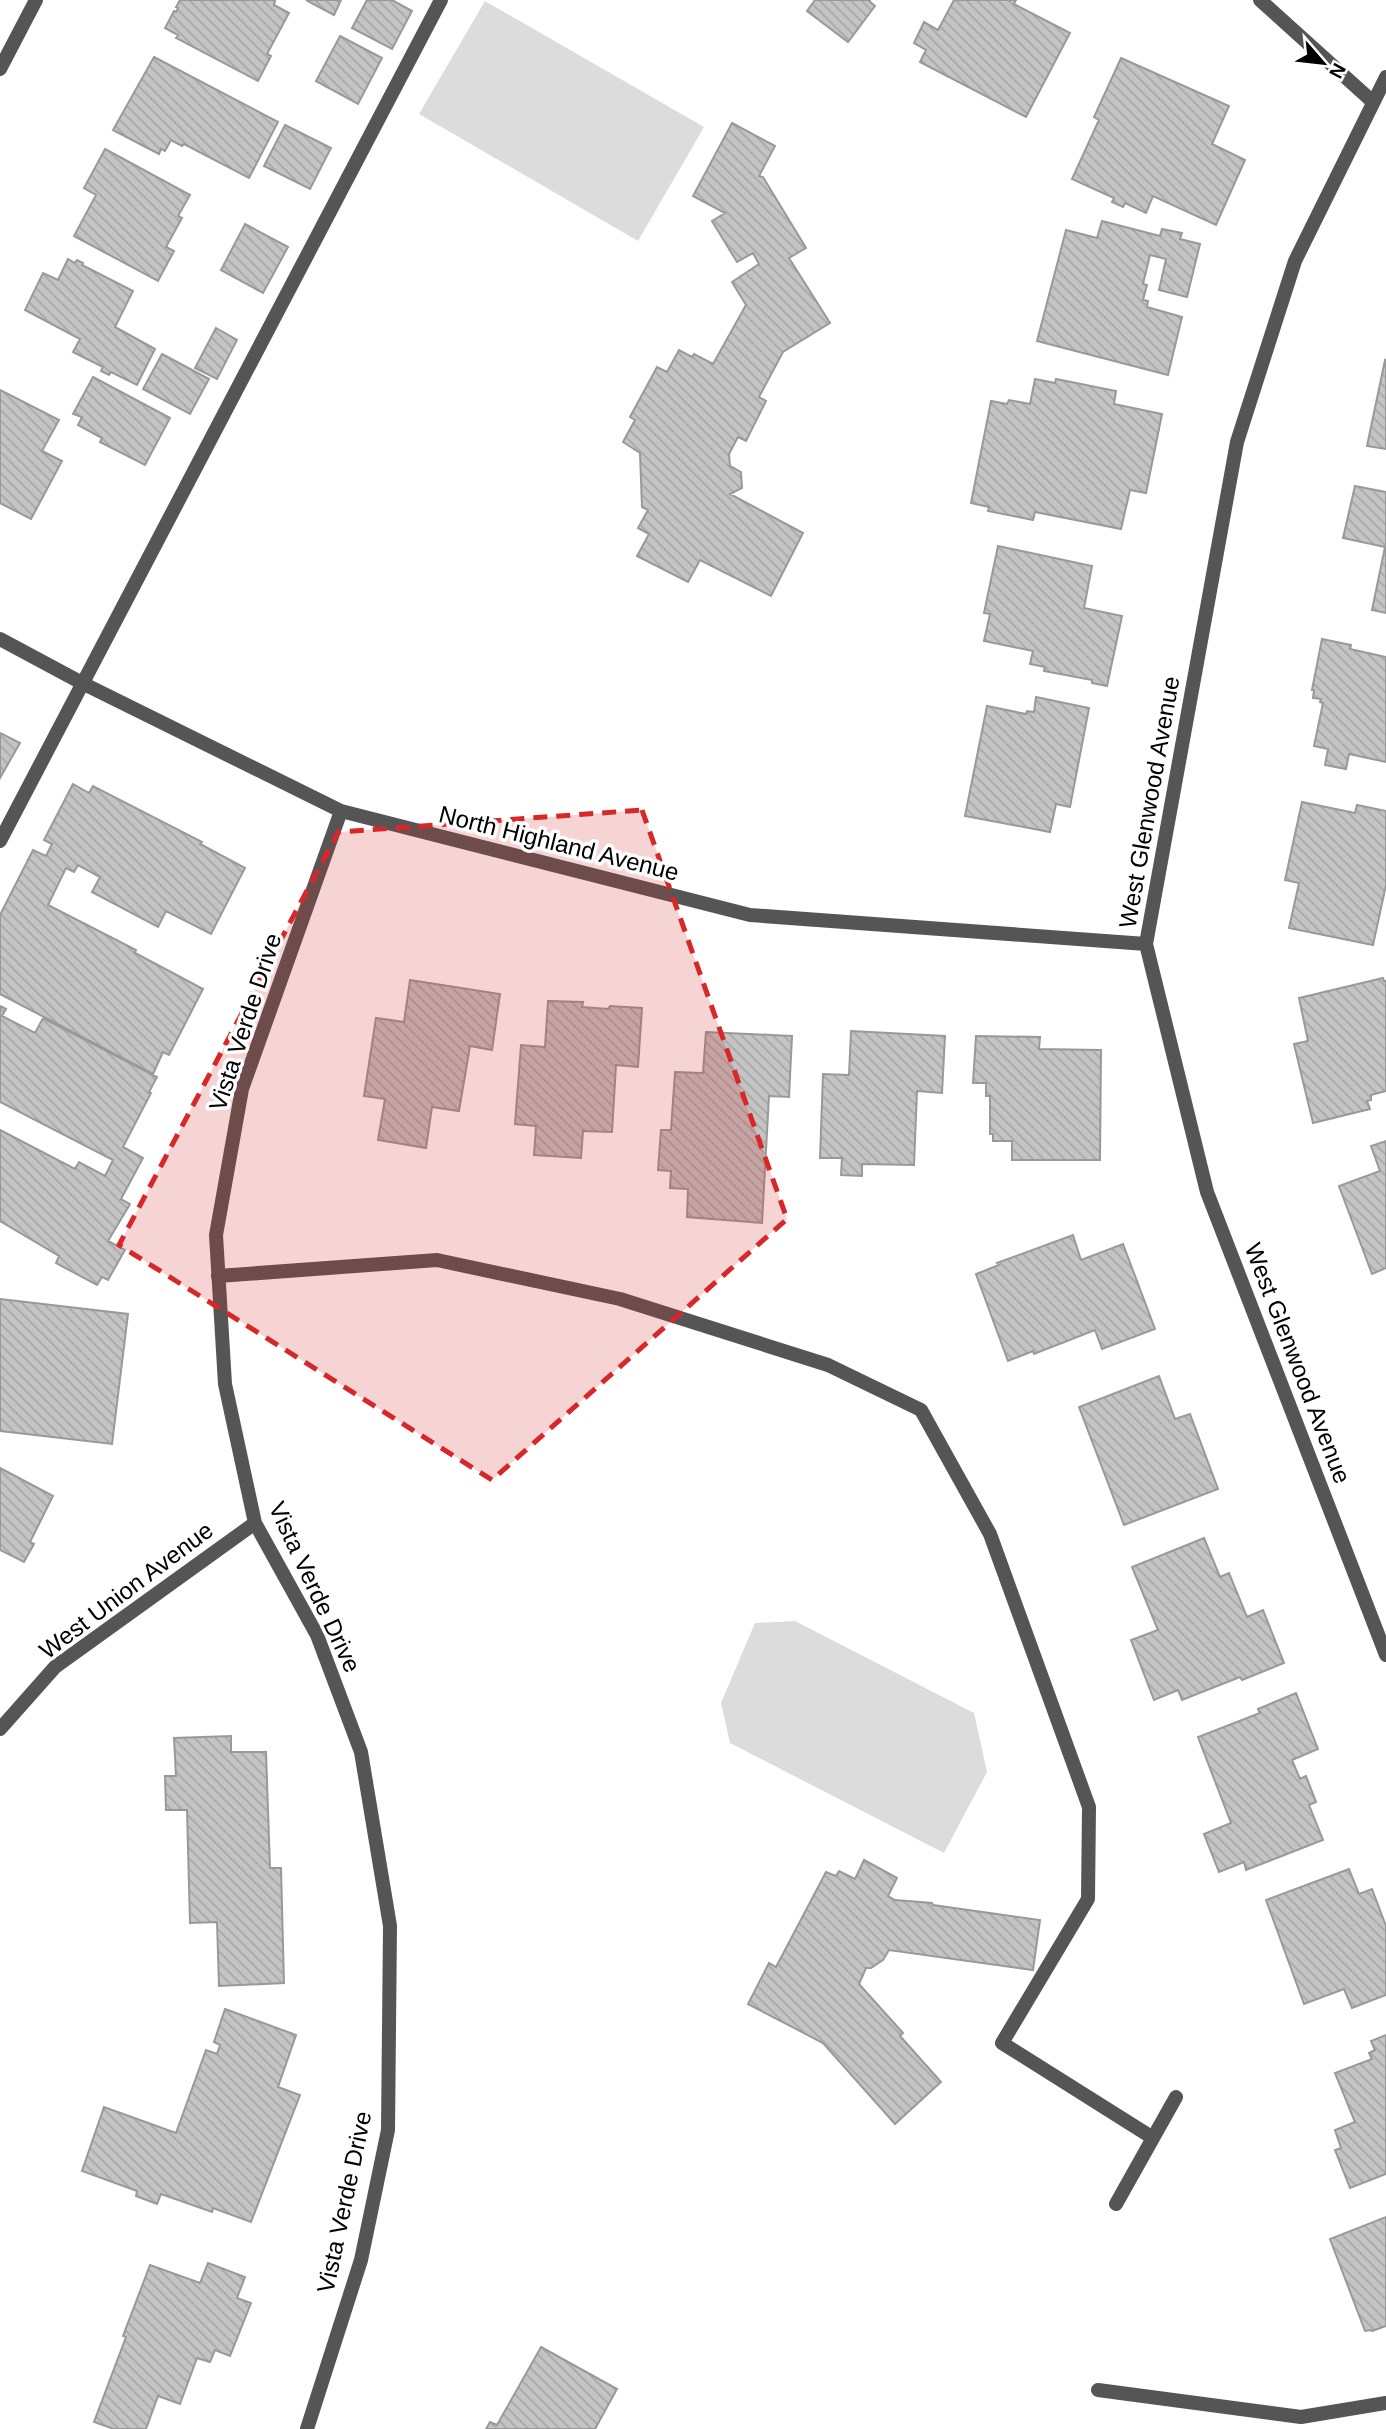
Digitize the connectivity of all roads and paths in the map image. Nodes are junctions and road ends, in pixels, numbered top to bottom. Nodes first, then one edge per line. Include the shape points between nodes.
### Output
1 (36, 0) edge
2 (441, 0) edge
3 (1260, 0) edge
4 (0, 69) edge
5 (1386, 77) edge
6 (1373, 102) junction
7 (0, 639) edge
8 (82, 682) junction
9 (341, 810) junction
10 (0, 841) edge
11 (1146, 944) junction
12 (218, 1276) junction
13 (254, 1522) junction
14 (1386, 1655) edge
15 (0, 1729) edge
16 (1175, 2097) dead end
17 (1153, 2138) junction
18 (1116, 2204) dead end
19 (1098, 2390) dead end
20 (1386, 2403) edge
21 (307, 2429) edge

1 - 4 street
2 - 8 street
3 - 6 street
5 - 6 street, West Glenwood Avenue
6 - 11 street, West Glenwood Avenue via 1295,261 1237,442
7 - 8 street, North Highland Avenue
8 - 9 street, North Highland Avenue
8 - 10 street
9 - 11 street, North Highland Avenue via 750,915
9 - 12 street, Vista Verde Drive via 242,1089 216,1235
11 - 14 street, West Glenwood Avenue via 1207,1192
12 - 13 street, Vista Verde Drive via 225,1384
12 - 17 street via 437,1260 620,1299 828,1365 921,1410 990,1534 1089,1807 1088,1899 1002,2043
13 - 15 street, West Union Avenue via 55,1667
13 - 21 street, Vista Verde Drive via 317,1635 361,1752 390,1926 388,2130 361,2260
16 - 17 street
17 - 18 street
19 - 20 street via 1301,2417

